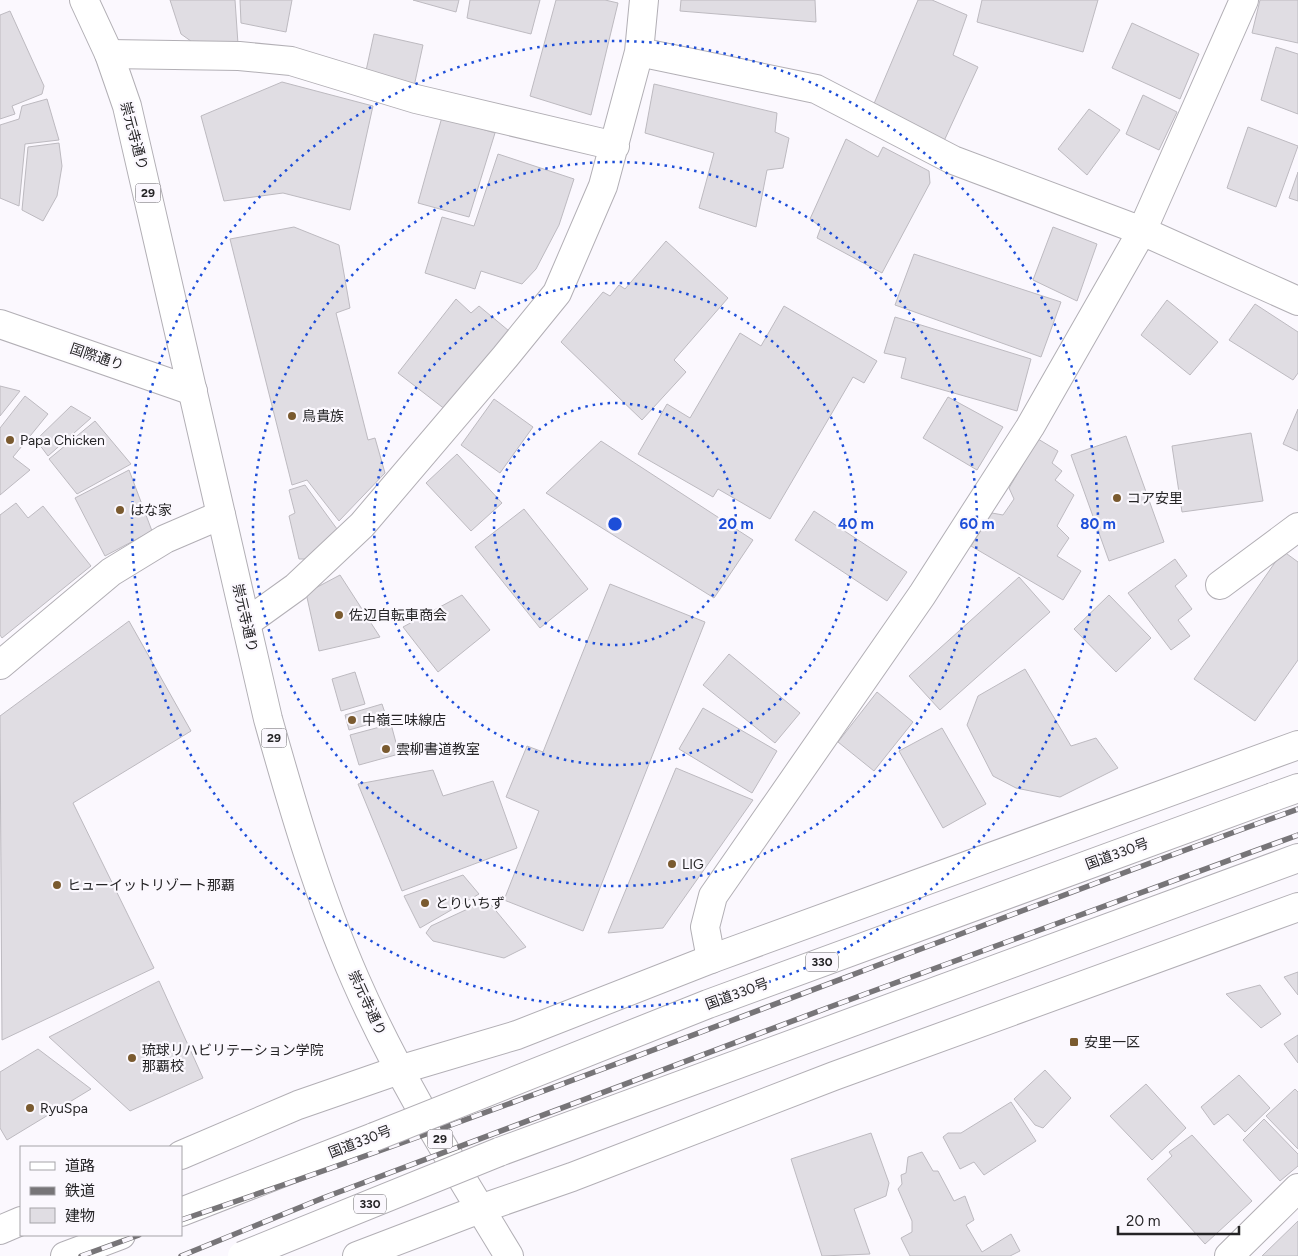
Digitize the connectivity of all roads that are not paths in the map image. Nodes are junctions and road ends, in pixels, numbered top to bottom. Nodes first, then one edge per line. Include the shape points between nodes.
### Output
1 (84, 0) edge
2 (644, 0) edge
3 (1244, 0) edge
4 (639, 52) junction
5 (109, 54) junction
6 (614, 146) junction
7 (1142, 231) junction
8 (1298, 301) edge
9 (0, 324) edge
10 (193, 391) junction
11 (221, 515) junction
12 (1298, 527) edge
13 (1220, 585) dead end
14 (246, 623) junction
15 (0, 665) edge
16 (1298, 745) edge
17 (1286, 792) edge
18 (1297, 858) edge
19 (1298, 907) edge
20 (711, 959) junction
21 (399, 1070) junction
22 (182, 1155) edge
23 (1298, 1188) edge
24 (480, 1209) junction
25 (182, 1212) edge
26 (20, 1221) edge
27 (0, 1230) edge
28 (118, 1236) edge
29 (65, 1256) edge
30 (242, 1256) edge
31 (357, 1256) edge
32 (509, 1256) edge
33 (1229, 1256) edge

1 - 5 main road, 崇元寺通り / 29
2 - 4 main road
3 - 7 main road
4 - 6 main road
4 - 7 main road via 816,89 953,160
5 - 6 main road via 239,56 291,61 416,100
5 - 10 main road, 崇元寺通り / 29 via 127,106
6 - 14 main road via 603,186 557,293 362,525 296,587
7 - 8 main road
7 - 20 main road via 1030,427 922,595 713,896 706,927
9 - 10 main road, 国際通り
10 - 11 main road, 崇元寺通り / 29
11 - 14 main road, 崇元寺通り / 29
11 - 15 main road via 166,539 111,572
12 - 13 main road
14 - 21 main road, 崇元寺通り / 29 via 287,788 322,894 356,982
16 - 20 main road
17 - 25 main road, 国道330号 / 330, bridge via 708,1004
18 - 30 main road, 330, bridge via 499,1152
19 - 24 main road via 843,1072 572,1178
20 - 21 main road via 517,1035
21 - 22 main road via 298,1105
21 - 24 main road, 崇元寺通り / 29
23 - 33 main road
24 - 31 main road
24 - 32 main road, 29
26 - 27 main road
28 - 29 main road

